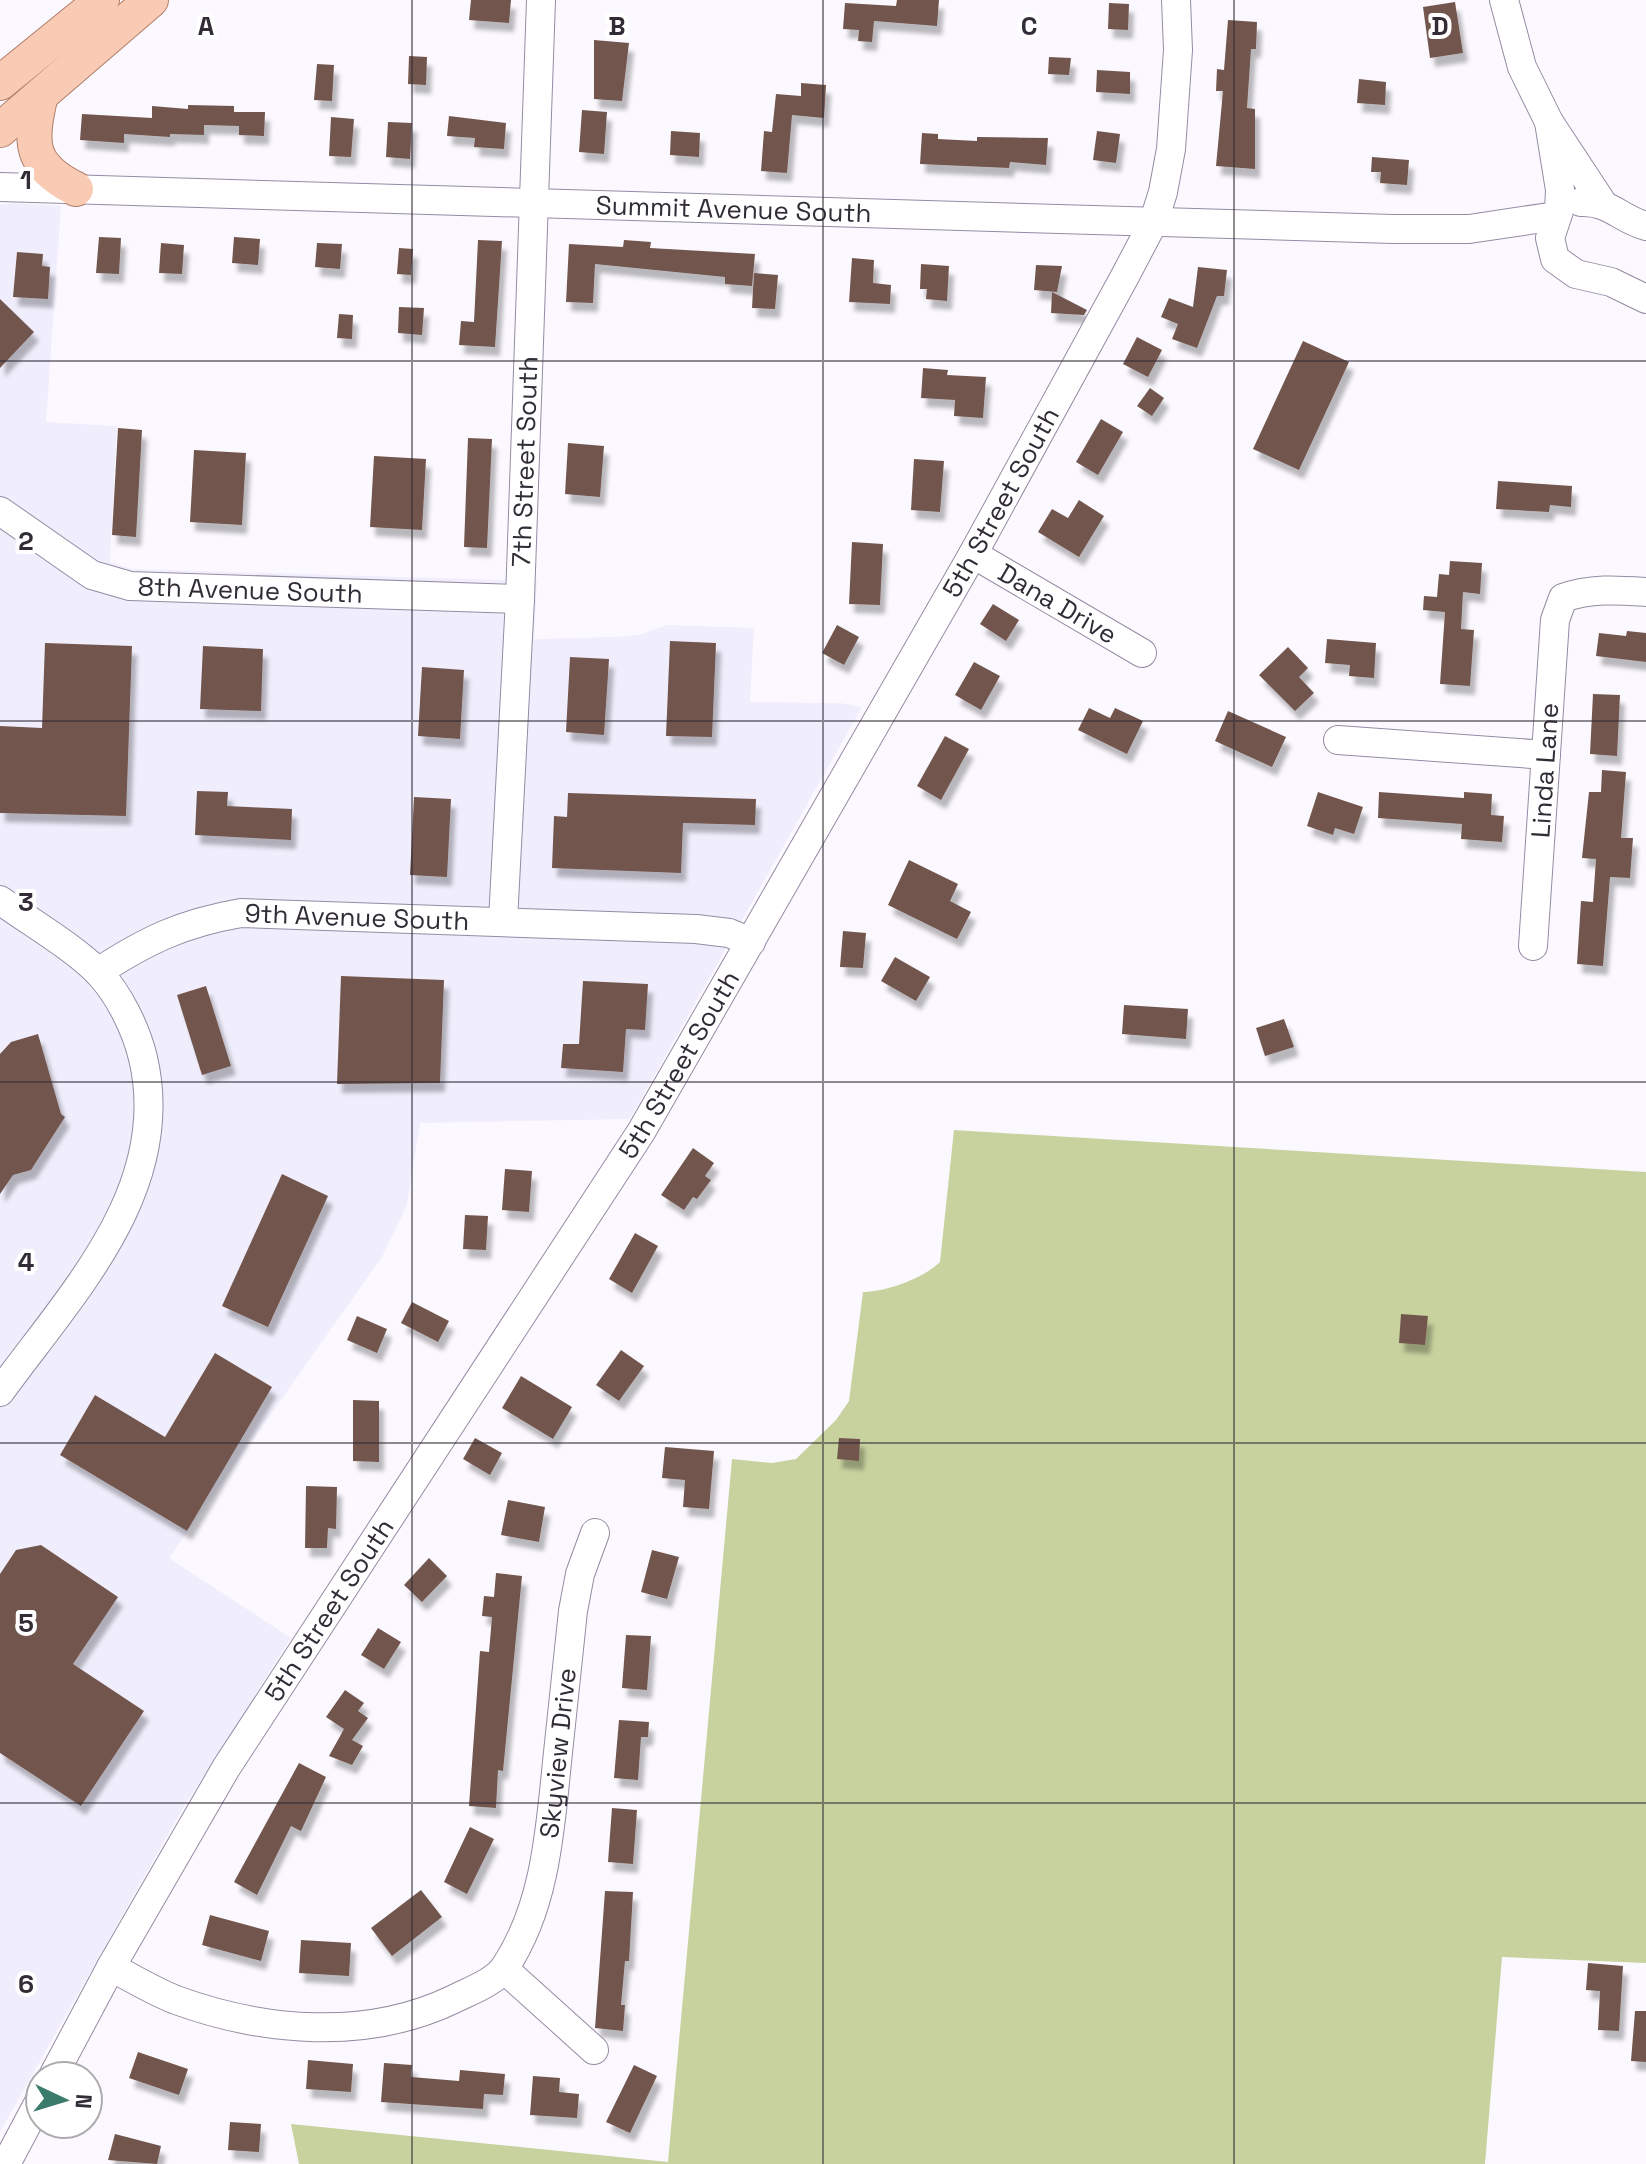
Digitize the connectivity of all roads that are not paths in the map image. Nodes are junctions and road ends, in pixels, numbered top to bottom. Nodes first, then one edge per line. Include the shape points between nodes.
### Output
1 (102, 0) edge
2 (151, 0) edge
3 (541, 0) edge
4 (1176, 0) edge
5 (1504, 0) edge
6 (0, 83) edge
7 (41, 95) junction
8 (1549, 122) junction
9 (0, 130) edge
10 (0, 187) edge
11 (76, 189) junction
12 (1601, 201) junction
13 (536, 204) junction
14 (1557, 214) junction
15 (1154, 221) junction
16 (1646, 226) edge
17 (1469, 229) junction
18 (1555, 259) junction
19 (1644, 302) edge
20 (0, 511) edge
21 (973, 554) junction
22 (1646, 592) edge
23 (520, 599) junction
24 (1142, 653) dead end
25 (1338, 740) dead end
26 (1546, 755) junction
27 (0, 900) edge
28 (503, 921) junction
29 (751, 942) junction
30 (1533, 946) dead end
31 (98, 972) junction
32 (0, 1392) edge
33 (595, 1533) dead end
34 (111, 1967) junction
35 (504, 1969) junction
36 (594, 2050) dead end
37 (62, 2060) edge
38 (24, 2130) edge
39 (6, 2164) edge

1 - 6 main road
2 - 7 main road
3 - 13 street, 7th Street South
4 - 15 street, 5th Street South via 1171,149
5 - 8 street via 1522,67
7 - 9 main road
7 - 11 main road via 33,124 34,148 42,166
8 - 12 street
8 - 14 street via 1560,190
10 - 11 street, Summit Avenue South
11 - 13 street, Summit Avenue South
12 - 14 street, Summit Avenue South via 1576,202
12 - 16 street
13 - 15 street, Summit Avenue South
13 - 23 street, 7th Street South
14 - 17 street, Summit Avenue South
14 - 18 street via 1550,238
15 - 17 street, Summit Avenue South
15 - 21 street, 5th Street South
17 - 18 street, Summit Avenue South via 1521,237
18 - 19 street, Summit Avenue South via 1576,274 1611,282
20 - 23 street, 8th Avenue South via 92,575 130,586
21 - 24 street, Dana Drive
21 - 29 street, 5th Street South
22 - 26 street, Linda Lane via 1604,589 1563,598 1555,620
23 - 28 street, 7th Street South
25 - 26 street
26 - 30 street, Linda Lane
27 - 31 street
28 - 29 street, 9th Avenue South via 696,929
28 - 31 street, 9th Avenue South via 241,913 196,920 146,941
29 - 34 street, 5th Street South via 641,1132 226,1768
31 - 32 street via 139,1039 148,1079 143,1164 111,1237
33 - 35 street, Skyview Drive via 573,1611 548,1853 533,1906
34 - 35 street via 174,1999 224,2014 259,2023 331,2028 421,2012 480,1986
34 - 37 street, 5th Street South
35 - 36 street
38 - 39 street

